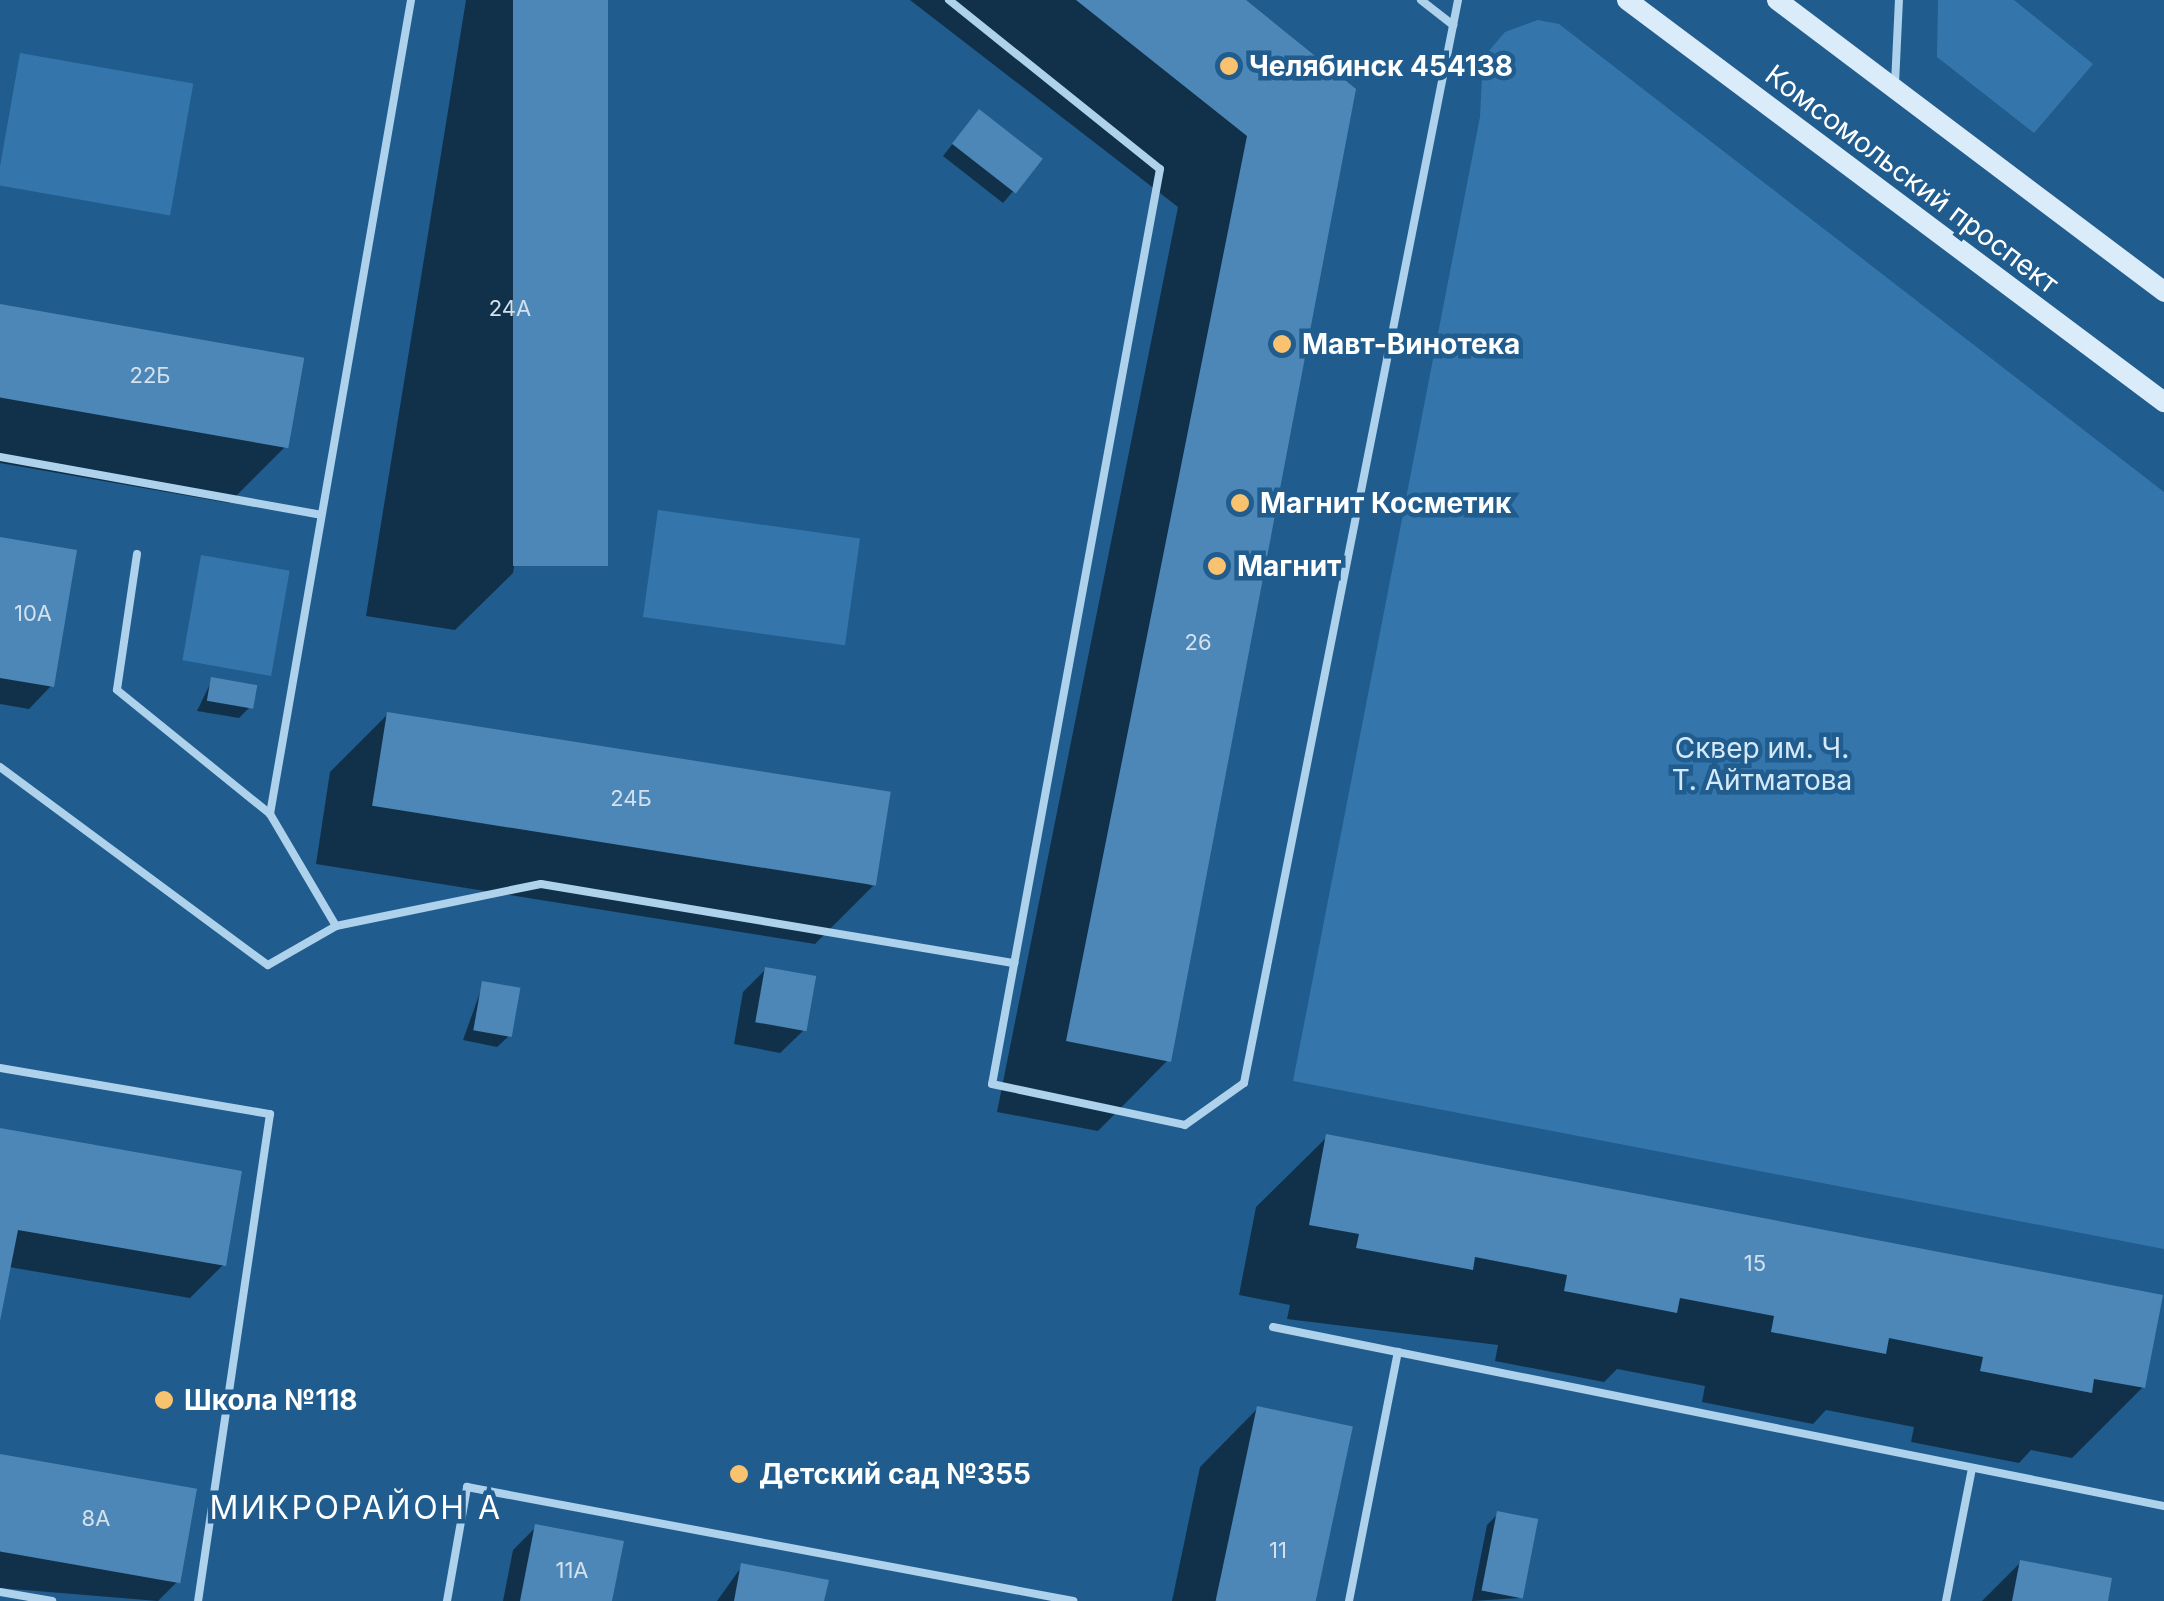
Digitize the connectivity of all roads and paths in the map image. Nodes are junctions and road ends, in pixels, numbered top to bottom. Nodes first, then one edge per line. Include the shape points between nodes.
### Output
1 (411, 0) edge
2 (948, 0) edge
3 (1422, 0) edge
4 (1458, 0) edge
5 (1627, 0) edge
6 (1778, 0) edge
7 (1899, 0) edge
8 (1453, 25) junction
9 (1894, 89) junction
10 (2164, 292) edge
11 (2164, 402) edge
12 (0, 457) edge
13 (318, 514) junction
14 (137, 554) dead end
15 (0, 767) edge
16 (270, 814) junction
17 (336, 926) junction
18 (1014, 963) junction
19 (0, 1068) edge
20 (1273, 1327) dead end
21 (1398, 1352) junction
22 (1972, 1469) junction
23 (2164, 1506) edge
24 (0, 1592) edge
25 (52, 1601) edge
26 (198, 1601) edge
27 (447, 1601) edge
28 (1073, 1601) edge
29 (1349, 1601) edge
30 (1946, 1601) edge

1 - 13 lane
2 - 18 lane via 1160,169
3 - 8 lane
4 - 8 lane
5 - 11 main road, Комсомольский проспект
6 - 9 main road
7 - 9 lane
8 - 18 lane via 1244,1083 1185,1125 992,1084
9 - 10 main road
12 - 13 lane
13 - 16 lane
14 - 16 lane via 117,690
15 - 17 lane via 268,965
16 - 17 lane
17 - 18 lane via 541,884
19 - 26 lane via 270,1114
20 - 21 lane
21 - 22 lane
21 - 29 lane
22 - 23 lane
22 - 30 lane
24 - 25 lane
27 - 28 lane via 466,1487

